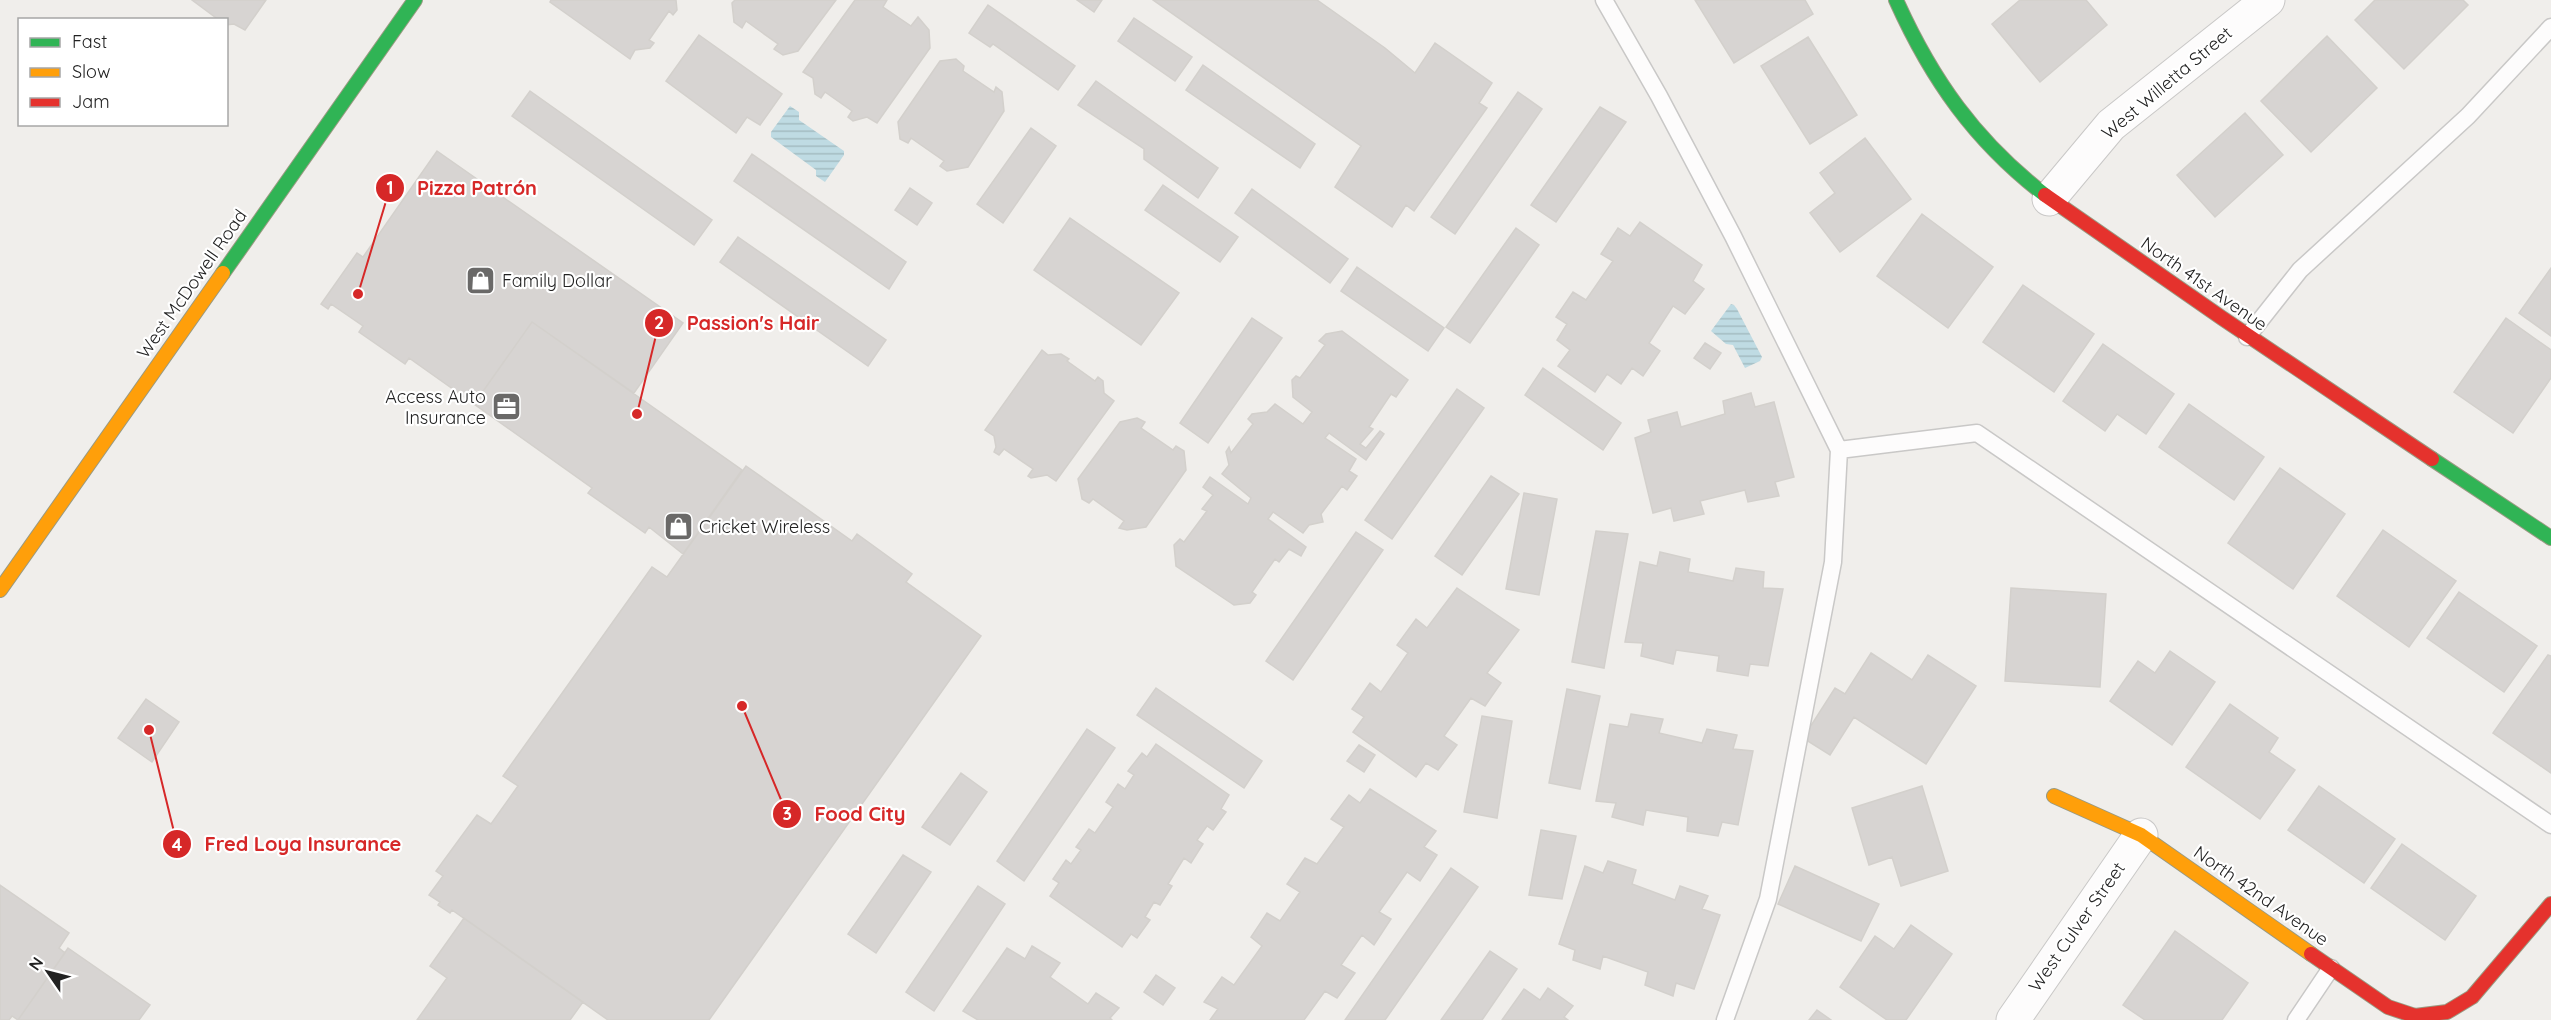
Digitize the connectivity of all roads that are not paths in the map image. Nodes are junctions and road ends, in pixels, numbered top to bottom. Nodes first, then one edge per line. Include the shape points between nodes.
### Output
1 (415, 0) edge
2 (1604, 0) edge
3 (1896, 0) edge
4 (2268, 0) edge
5 (2551, 27) edge
6 (2049, 199) junction
7 (2247, 337) junction
8 (1839, 450) junction
9 (2547, 527) edge
10 (0, 590) edge
11 (2054, 796) dead end
12 (2551, 825) edge
13 (2141, 835) junction
14 (2551, 904) edge
15 (2331, 968) junction
16 (1725, 1020) edge
17 (2013, 1020) edge
18 (2296, 1020) edge

1 - 10 street, West McDowell Road
2 - 8 lane via 1733,236
3 - 6 street, North 41st Avenue via 1940,87 1996,153
4 - 6 street, West Willetta Street via 2111,124
5 - 7 lane via 2468,116 2300,270
6 - 7 street, North 41st Avenue
7 - 9 street, North 41st Avenue
8 - 12 lane via 1977,433
8 - 16 lane via 1833,562 1768,899
11 - 13 street, North 42nd Avenue
13 - 15 street, North 42nd Avenue
13 - 17 street, West Culver Street
14 - 15 street, North 42nd Avenue via 2472,997 2447,1012 2415,1016 2388,1007
15 - 18 lane

